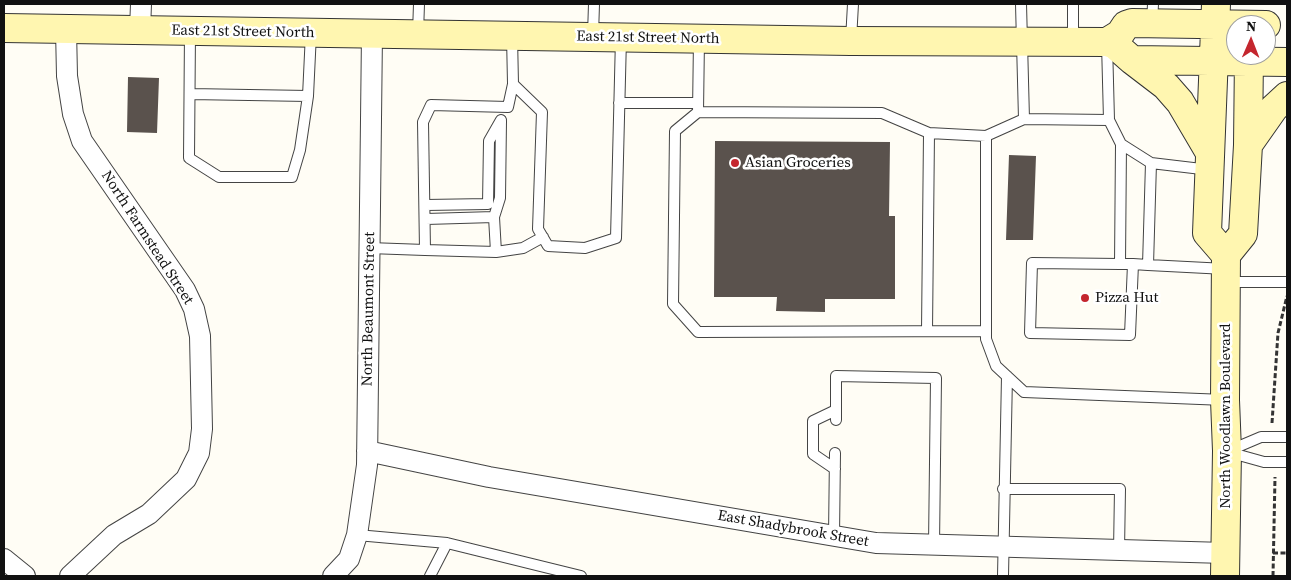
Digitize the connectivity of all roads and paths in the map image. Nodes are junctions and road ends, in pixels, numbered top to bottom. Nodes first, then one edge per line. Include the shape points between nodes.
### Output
1 (419, 4) edge
2 (594, 4) edge
3 (853, 4) edge
4 (1021, 4) edge
5 (1073, 4) edge
6 (1153, 13) edge
7 (1216, 14) edge
8 (140, 17) edge
9 (4, 28) edge
10 (66, 29) junction
11 (190, 31) junction
12 (311, 32) junction
13 (372, 34) junction
14 (418, 34) junction
15 (512, 36) junction
16 (593, 37) junction
17 (621, 38) junction
18 (699, 38) junction
19 (852, 41) junction
20 (1024, 42) junction
21 (1073, 42) junction
22 (1107, 42) junction
23 (1132, 60) junction
24 (1226, 60) edge
25 (1214, 61) junction
26 (1248, 65) edge
27 (513, 84) junction
28 (190, 94) junction
29 (308, 96) junction
30 (1287, 96) edge
31 (619, 103) junction
32 (698, 107) junction
33 (502, 108) junction
34 (1024, 119) junction
35 (501, 120) junction
36 (1109, 120) junction
37 (929, 133) junction
38 (986, 136) junction
39 (1121, 144) junction
40 (1248, 145) junction
41 (1210, 162) junction
42 (1151, 163) junction
43 (426, 205) junction
44 (494, 217) junction
45 (426, 219) junction
46 (543, 237) junction
47 (369, 248) junction
48 (425, 250) junction
49 (496, 252) junction
50 (1120, 264) junction
51 (1133, 264) junction
52 (1148, 264) junction
53 (1226, 269) junction
54 (1287, 282) edge
55 (1287, 296) edge
56 (927, 332) junction
57 (986, 332) junction
58 (1006, 376) junction
59 (1225, 400) junction
60 (1272, 425) dead end
61 (1287, 437) edge
62 (367, 451) junction
63 (1227, 451) junction
64 (835, 453) dead end
65 (1287, 462) edge
66 (835, 469) junction
67 (1275, 471) dead end
68 (1003, 489) junction
69 (357, 535) junction
70 (834, 536) junction
71 (447, 543) junction
72 (934, 545) junction
73 (1003, 548) junction
74 (1119, 551) junction
75 (1273, 553) junction
76 (1287, 553) edge
77 (4, 559) edge
78 (1225, 565) edge
79 (24, 576) edge
80 (70, 576) edge
81 (333, 576) edge
82 (430, 576) edge
83 (581, 576) edge
84 (1002, 576) edge
85 (1272, 576) edge

1 - 14 lane
2 - 16 lane
3 - 19 lane
4 - 20 lane
5 - 21 lane
6 - 7 main road
6 - 22 main road via 1126,25 1120,34
7 - 25 main road
8 - 10 main road, East 21st Street North
8 - 11 main road, East 21st Street North
9 - 10 main road, East 21st Street North
10 - 80 street, North Farmstead Street via 67,76 82,141 194,309 200,336 202,429 199,453 186,479 149,514 114,535
11 - 12 main road, East 21st Street North
11 - 28 lane
12 - 13 main road, East 21st Street North
12 - 29 lane
13 - 14 main road, East 21st Street North
13 - 47 street, North Beaumont Street
14 - 15 main road, East 21st Street North
15 - 16 main road, East 21st Street North
15 - 27 lane
16 - 17 main road, East 21st Street North
17 - 18 main road, East 21st Street North
17 - 31 lane
18 - 19 main road, East 21st Street North
18 - 32 lane
19 - 20 main road, East 21st Street North
20 - 21 main road, East 21st Street North
20 - 34 lane
21 - 22 main road, East 21st Street North
22 - 23 main road
22 - 36 lane
23 - 25 main road
23 - 41 main road via 1166,86 1180,102
24 - 25 main road
25 - 41 main road
26 - 40 main road
27 - 33 lane via 508,107
27 - 46 lane via 542,112 538,229
28 - 29 lane
28 - 29 lane via 190,158 219,177 292,177 300,150
30 - 40 main road via 1274,108
31 - 32 lane
31 - 46 lane via 616,238 585,248 548,246
32 - 37 lane via 882,113
32 - 56 lane via 675,131 673,304 698,332
33 - 35 lane
33 - 43 lane via 431,105 423,122
34 - 36 lane
34 - 38 lane
35 - 43 lane via 488,141 488,204
35 - 44 lane via 500,198
36 - 39 lane
37 - 38 lane
37 - 56 lane
38 - 57 lane
39 - 42 lane
39 - 50 lane
40 - 53 main road via 1243,234
41 - 42 lane
41 - 53 main road via 1207,233
42 - 52 lane
43 - 45 lane
44 - 45 lane
44 - 49 lane
45 - 48 lane
46 - 49 lane via 523,248
47 - 48 lane
47 - 62 street, North Beaumont Street
48 - 49 lane
50 - 51 lane
50 - 51 lane via 1032,262 1030,333 1130,335
51 - 52 lane
52 - 53 lane
53 - 54 lane
53 - 59 main road, North Woodlawn Boulevard
55 - 60 path via 1278,333
56 - 57 lane
57 - 58 lane via 996,366
58 - 59 lane via 1024,392
58 - 68 lane
59 - 63 main road, North Woodlawn Boulevard
61 - 63 lane via 1261,437
62 - 69 street, North Beaumont Street
62 - 70 street, East Shadybrook Street via 489,477
63 - 65 lane via 1264,462
63 - 78 main road, North Woodlawn Boulevard
64 - 66 lane
66 - 70 lane
66 - 72 lane via 813,454 813,421 836,415 836,376 936,378
67 - 75 path
68 - 73 lane
68 - 74 lane via 1120,489
69 - 71 lane
69 - 81 street, North Beaumont Street via 349,559
70 - 72 street, East Shadybrook Street via 876,543
71 - 82 lane
71 - 83 lane
72 - 73 street, East Shadybrook Street
73 - 74 street, East Shadybrook Street
73 - 84 lane
74 - 78 street, East Shadybrook Street
75 - 76 path
75 - 85 path
77 - 79 street

